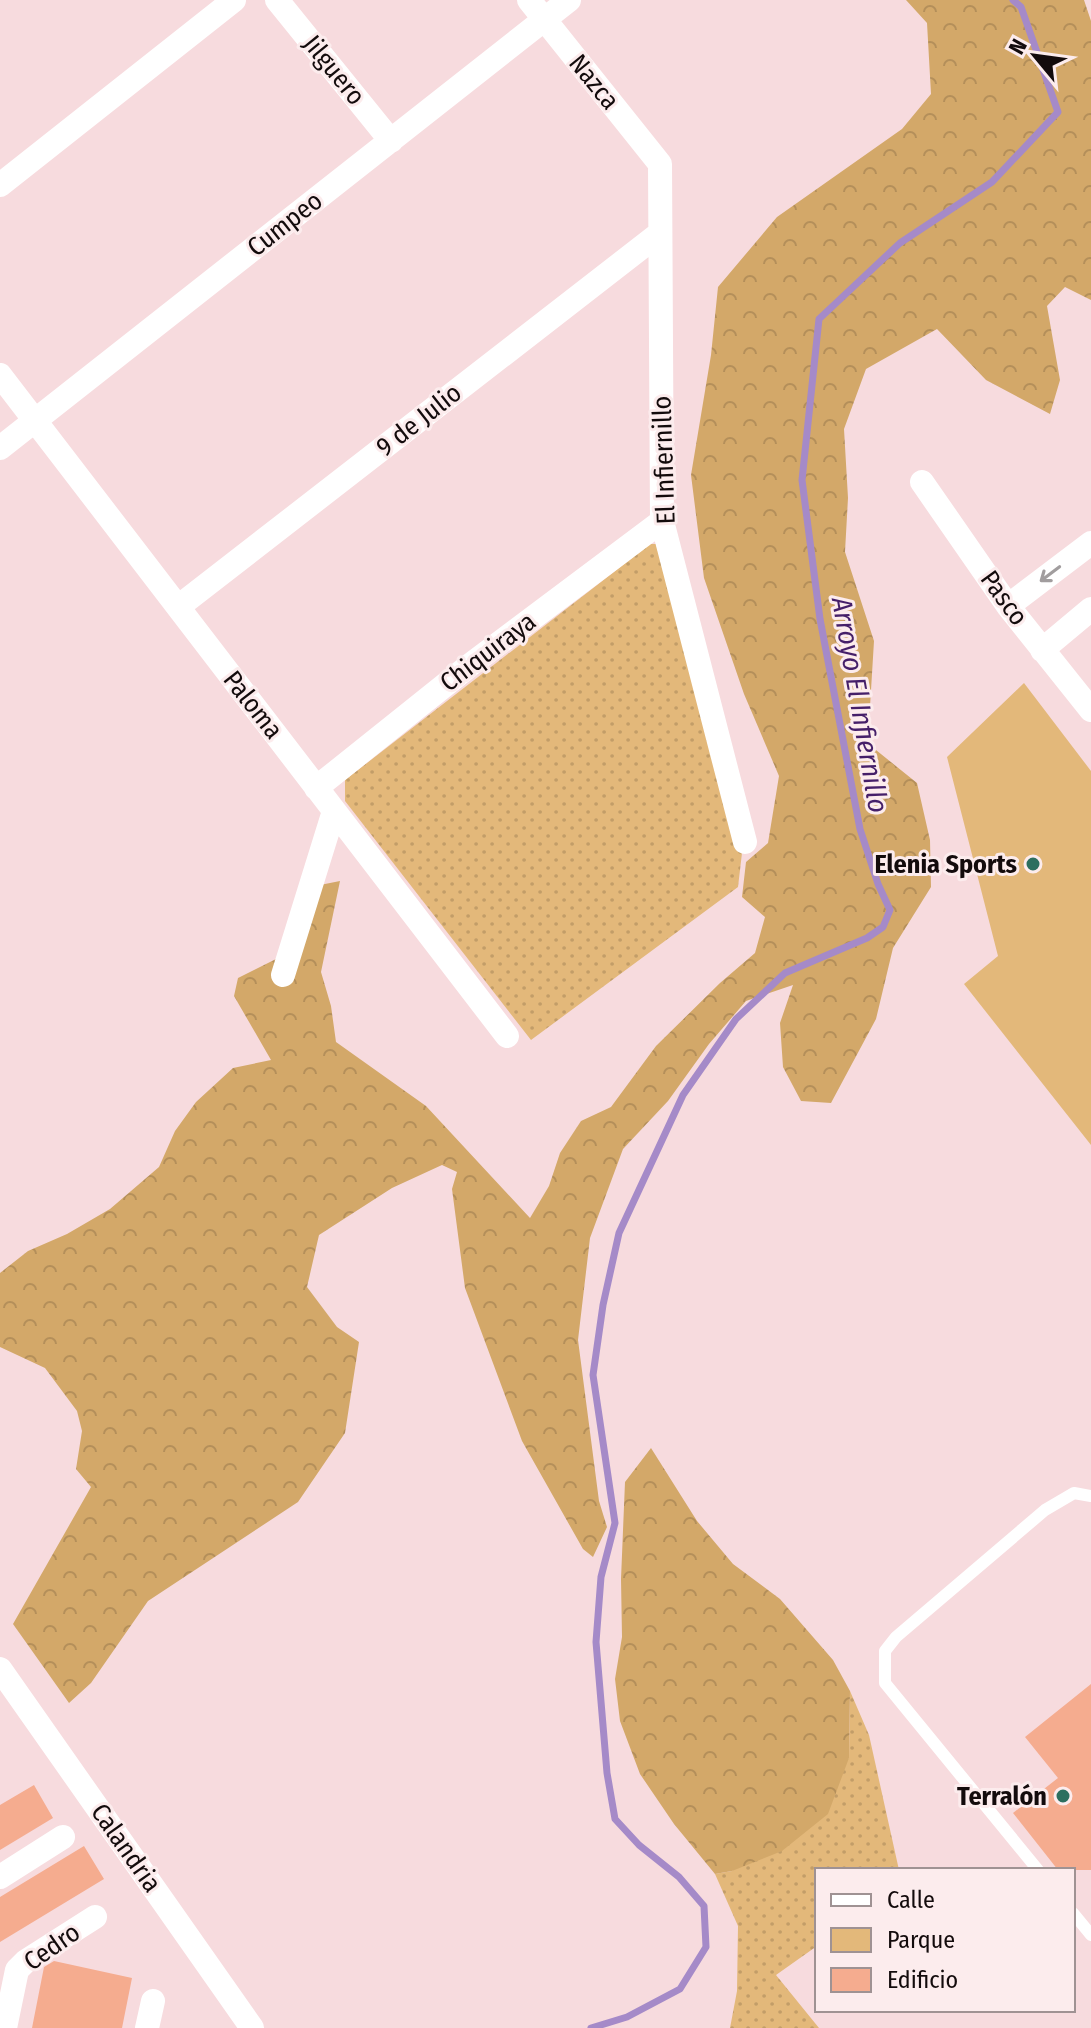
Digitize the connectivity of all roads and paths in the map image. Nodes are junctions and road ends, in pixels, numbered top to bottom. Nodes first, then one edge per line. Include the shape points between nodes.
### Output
1 (234, 0) edge
2 (277, 0) edge
3 (529, 0) edge
4 (569, 0) edge
5 (544, 20) junction
6 (391, 141) junction
7 (660, 164) joint
8 (0, 185) edge
9 (660, 233) junction
10 (0, 375) edge
11 (35, 421) junction
12 (0, 448) edge
13 (922, 482) dead end
14 (662, 521) junction
15 (1091, 543) edge
16 (1008, 606) junction
17 (178, 607) junction
18 (1091, 609) edge
19 (1042, 650) junction
20 (1091, 710) edge
21 (316, 788) junction
22 (334, 811) junction
23 (745, 842) dead end
24 (283, 975) dead end
25 (507, 1036) dead end
26 (1091, 1496) edge
27 (0, 1669) edge
28 (63, 1837) dead end
29 (1036, 1868) edge
30 (0, 1877) edge
31 (1075, 1915) edge
32 (95, 1917) dead end
33 (1091, 1935) edge
34 (153, 2001) dead end
35 (5, 2028) edge
36 (147, 2028) edge
37 (252, 2028) edge

1 - 8 street
2 - 6 street, Jilguero
3 - 5 street, Nazca
4 - 5 street, Cumpeo
5 - 6 street, Cumpeo
5 - 7 street, Nazca
6 - 11 street, Cumpeo
7 - 9 street, El Infiernillo
9 - 14 street, El Infiernillo
9 - 17 street, 9 de Julio
10 - 11 street, Paloma
11 - 12 street, Cumpeo
11 - 17 street, Paloma
13 - 16 street, Pasco
14 - 21 street, Chiquiraya
14 - 23 street, El Infiernillo
15 -> 16 street
16 - 19 street, Pasco
17 - 21 street, Paloma
18 - 19 street
19 - 20 street, Pasco
21 - 22 street, Paloma
22 - 24 street
22 - 25 street, Paloma
26 - 29 lane via 1074,1493 1045,1510 885,1651 885,1683
27 - 37 street, Calandria
28 - 30 street
31 - 33 lane
32 - 35 street, Cedro via 17,1970
34 - 36 street

